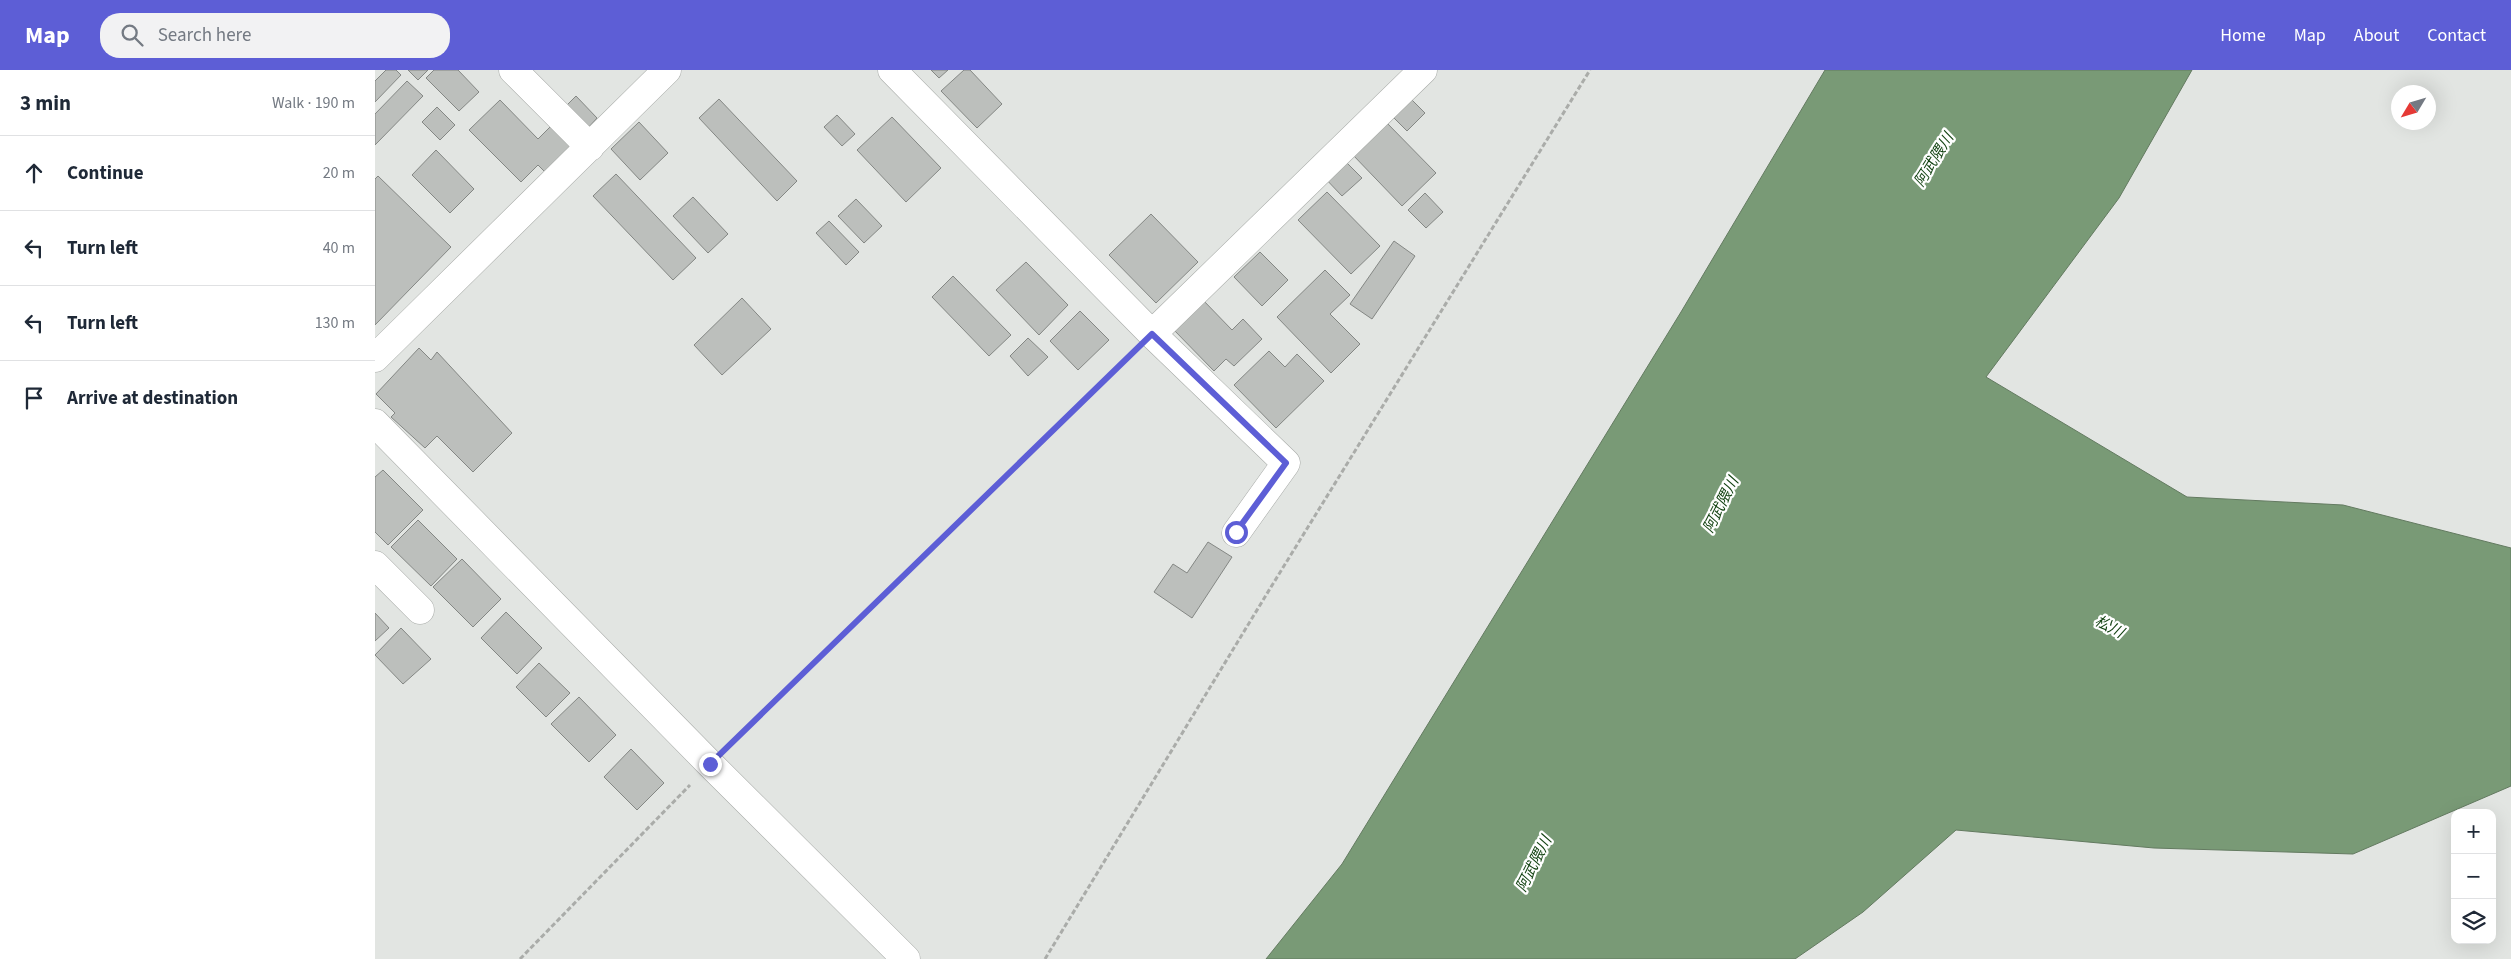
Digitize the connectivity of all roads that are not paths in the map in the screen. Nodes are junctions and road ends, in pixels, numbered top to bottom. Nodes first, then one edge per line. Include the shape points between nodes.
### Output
1 (513, 70) edge
2 (667, 70) edge
3 (893, 70) edge
4 (1423, 70) edge
5 (590, 147) junction
6 (1152, 334) junction
7 (375, 358) edge
8 (375, 423) edge
9 (1236, 532) dead end
10 (375, 565) edge
11 (419, 610) dead end
12 (906, 959) edge

1 - 5 street
2 - 5 street
3 - 6 street
4 - 6 street
5 - 7 street
6 - 9 street via 1286,463
8 - 12 street
10 - 11 street

